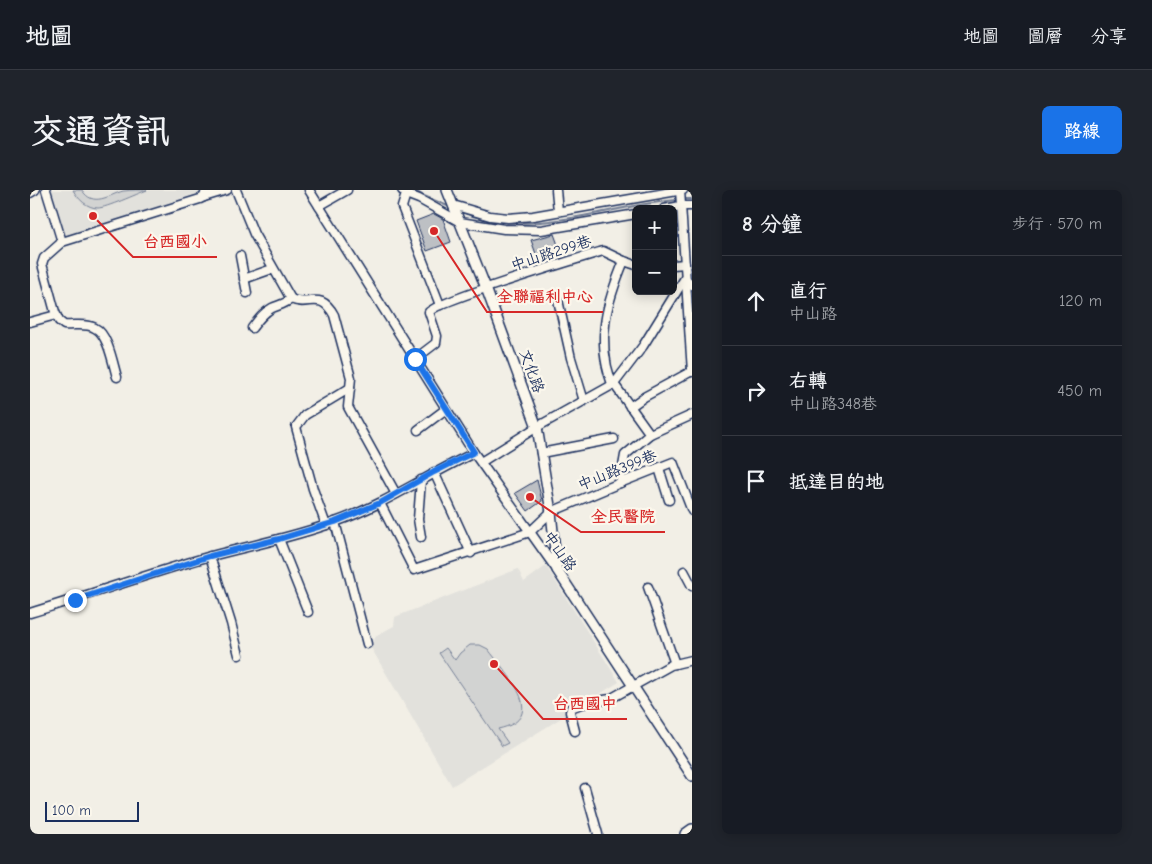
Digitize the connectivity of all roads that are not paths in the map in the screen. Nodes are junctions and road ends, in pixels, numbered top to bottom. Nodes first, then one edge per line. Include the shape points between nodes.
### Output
1 (35, 190) edge
2 (46, 190) edge
3 (227, 190) edge
4 (236, 190) edge
5 (309, 190) edge
6 (347, 190) edge
7 (447, 190) edge
8 (556, 190) edge
9 (404, 192) edge
10 (30, 193) edge
11 (206, 193) edge
12 (681, 196) edge
13 (669, 205) edge
14 (319, 206) junction
15 (692, 206) edge
16 (454, 208) junction
17 (558, 211) junction
18 (632, 215) edge
19 (460, 222) junction
20 (62, 242) junction
21 (240, 256) dead end
22 (624, 261) junction
23 (632, 264) edge
24 (685, 264) junction
25 (677, 265) edge
26 (272, 269) junction
27 (685, 278) junction
28 (244, 279) junction
29 (692, 285) edge
30 (486, 288) junction
31 (247, 292) dead end
32 (291, 299) junction
33 (558, 300) dead end
34 (440, 305) junction
35 (56, 314) junction
36 (30, 322) edge
37 (252, 328) dead end
38 (415, 359) junction
39 (692, 372) edge
40 (117, 377) dead end
41 (614, 384) junction
42 (350, 388) junction
43 (584, 401) junction
44 (630, 407) junction
45 (446, 409) junction
46 (692, 415) edge
47 (537, 427) junction
48 (418, 430) dead end
49 (650, 434) junction
50 (614, 439) dead end
51 (474, 452) junction
52 (541, 453) junction
53 (481, 462) junction
54 (659, 468) junction
55 (434, 472) junction
56 (420, 480) junction
57 (620, 483) junction
58 (396, 494) junction
59 (669, 500) dead end
60 (380, 503) junction
61 (692, 510) edge
62 (550, 512) junction
63 (335, 522) junction
64 (326, 525) junction
65 (530, 532) junction
66 (420, 536) dead end
67 (279, 539) junction
68 (472, 552) junction
69 (210, 556) junction
70 (557, 570) junction
71 (684, 571) dead end
72 (692, 586) edge
73 (648, 587) dead end
74 (308, 612) dead end
75 (30, 613) edge
76 (367, 644) dead end
77 (239, 655) dead end
78 (692, 660) edge
79 (675, 664) junction
80 (632, 685) junction
81 (576, 731) dead end
82 (692, 776) edge
83 (585, 788) dead end
84 (692, 829) edge
85 (598, 834) edge
86 (685, 834) edge

1 - 10 street
2 - 20 street
3 - 11 street
4 - 26 street
5 - 14 street, 中山路
6 - 14 street
7 - 16 main road, 文化路
8 - 17 street
9 - 19 street
9 - 34 street via 402,207
11 - 20 street
12 - 13 street
12 - 15 street
12 - 17 street
12 - 24 street
14 - 38 street, 中山路
16 - 17 street via 508,218
16 - 19 main road, 文化路
18 - 19 street via 541,230 504,229
19 - 30 main road, 文化路
20 - 35 street via 44,258 42,264
21 - 28 street
22 - 23 street, 中山路299巷
22 - 30 street, 中山路299巷 via 603,251
22 - 41 street via 613,287 602,337 609,376
24 - 25 street
24 - 27 street
26 - 28 street
26 - 32 street
27 - 29 street
27 - 39 street
27 - 41 street via 643,346
28 - 31 street
30 - 34 street, 中山路299巷
30 - 47 main road, 文化路
32 - 37 street via 264,314
32 - 42 street via 313,300 326,303 330,308 351,378
33 - 43 street
34 - 38 street via 429,312 437,336 436,343
35 - 36 street
35 - 40 street via 64,325 98,330 106,340
38 - 45 street, 中山路
39 - 44 street
41 - 43 street
41 - 44 street
42 - 58 street via 348,407
42 - 64 street via 305,415 296,427
43 - 47 street
44 - 49 street
45 - 48 street
45 - 51 street, 中山路
46 - 49 street
47 - 52 main road, 文化路
47 - 53 street
49 - 57 street via 624,456
50 - 52 street
51 - 53 street, 中山路
51 - 55 street
52 - 62 main road, 文化路
53 - 65 street, 中山路
54 - 57 street, 中山路399巷
54 - 59 street
54 - 61 street, 中山路399巷 via 673,462
55 - 56 street
55 - 68 street
56 - 58 street
56 - 66 street
57 - 62 street, 中山路399巷
58 - 60 street
60 - 63 street
60 - 68 street via 414,570
62 - 65 street, 中山路399巷
62 - 70 main road, 文化路
63 - 64 street
63 - 76 street
64 - 67 street
65 - 68 street
65 - 70 street, 中山路
67 - 69 street
67 - 74 street
69 - 75 street
69 - 77 street
70 - 80 main road, 中山路
71 - 72 street
73 - 79 street
78 - 79 street
79 - 80 street
80 - 81 street via 610,699 571,708
80 - 82 main road, 中山路
83 - 85 street
84 - 86 main road

